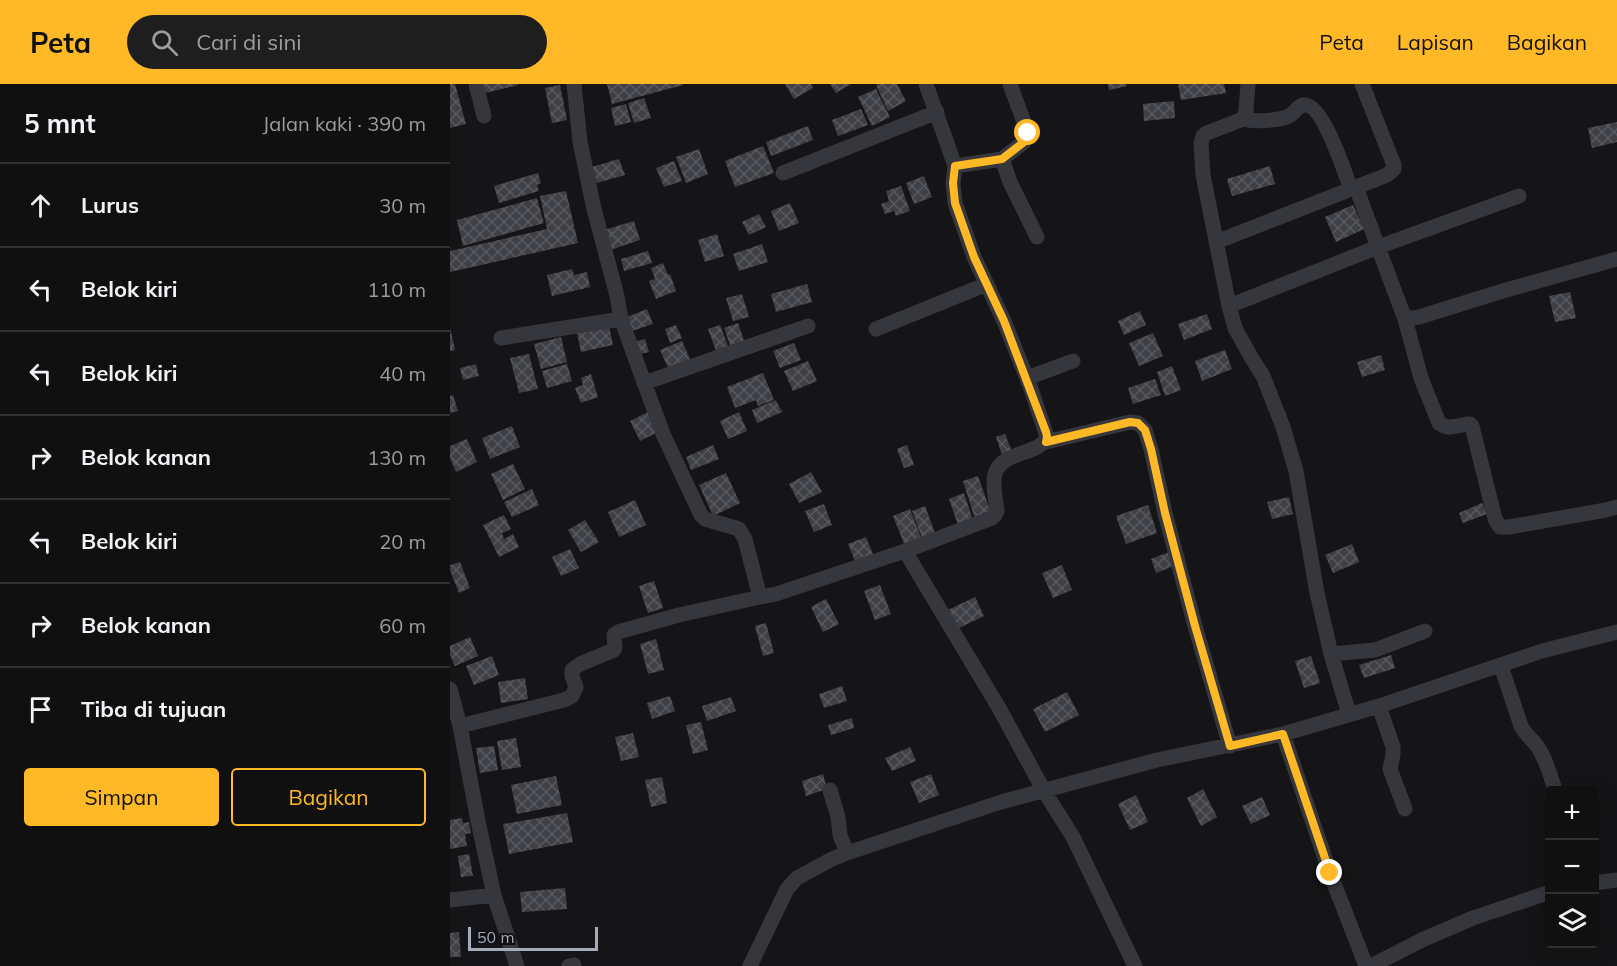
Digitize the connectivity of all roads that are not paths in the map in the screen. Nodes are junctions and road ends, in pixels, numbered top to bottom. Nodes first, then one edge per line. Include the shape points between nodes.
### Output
1 (476, 84) edge
2 (574, 84) edge
3 (926, 84) edge
4 (1010, 84) edge
5 (1248, 84) edge
6 (1362, 84) edge
7 (937, 112) junction
8 (484, 116) dead end
9 (1243, 119) junction
10 (1002, 159) junction
11 (955, 166) junction
12 (783, 173) dead end
13 (1353, 188) junction
14 (1519, 196) dead end
15 (1037, 237) dead end
16 (1216, 242) junction
17 (1378, 247) junction
18 (1617, 259) edge
19 (987, 284) junction
20 (1229, 306) junction
21 (621, 319) junction
22 (1405, 319) junction
23 (808, 326) dead end
24 (876, 329) dead end
25 (501, 338) dead end
26 (1073, 361) dead end
27 (1027, 378) junction
28 (644, 383) junction
29 (1046, 442) junction
30 (1617, 507) edge
31 (905, 551) junction
32 (760, 597) junction
33 (1425, 631) dead end
34 (1617, 632) edge
35 (1331, 654) junction
36 (1501, 666) junction
37 (450, 689) edge
38 (1379, 706) junction
39 (1348, 714) junction
40 (460, 726) junction
41 (1283, 734) junction
42 (1230, 746) junction
43 (1554, 786) edge
44 (830, 790) dead end
45 (1044, 791) junction
46 (1405, 809) dead end
47 (844, 845) junction
48 (1617, 880) edge
49 (1599, 882) edge
50 (1545, 894) edge
51 (494, 895) junction
52 (450, 900) edge
53 (1131, 964) edge
54 (517, 966) edge
55 (750, 966) edge
56 (1366, 966) edge
57 (1371, 966) edge

1 - 8 street
2 - 21 street via 580,142
3 - 7 street
4 - 10 street via 1028,133 1024,142
5 - 9 street
6 - 13 street via 1394,169
7 - 11 street
7 - 12 street
9 - 13 street via 1280,118 1305,105 1311,106 1332,139
9 - 16 street via 1201,139 1203,176
10 - 11 street
10 - 15 street
11 - 19 street via 955,203
13 - 16 street
13 - 17 street
14 - 17 street
16 - 20 street
17 - 20 street
17 - 22 street
18 - 22 street
19 - 24 street
19 - 27 street
20 - 35 street via 1235,328 1263,376 1296,471
21 - 25 street
21 - 28 street
22 - 30 street via 1421,378 1439,423 1447,428 1472,426 1500,527
23 - 28 street
26 - 27 street
27 - 29 street
28 - 32 street via 701,515 742,533
29 - 31 street via 998,467 997,511 992,518
29 - 42 street via 1130,422 1145,430
31 - 32 street
31 - 45 street
32 - 40 street via 618,632 614,635 614,650 572,670 576,687 572,696
33 - 35 street via 1375,650
34 - 36 street
35 - 39 street
36 - 38 street
36 - 43 street via 1521,726 1539,748
37 - 40 street
38 - 39 street
38 - 46 street via 1393,747 1390,769
39 - 41 street
40 - 51 street
41 - 42 street
41 - 56 street
42 - 45 street via 1157,759
44 - 47 street
45 - 47 street
45 - 53 street via 1073,837
47 - 55 street via 832,859 797,878 788,889
48 - 49 street
50 - 57 street via 1473,918
51 - 52 street
51 - 54 street

